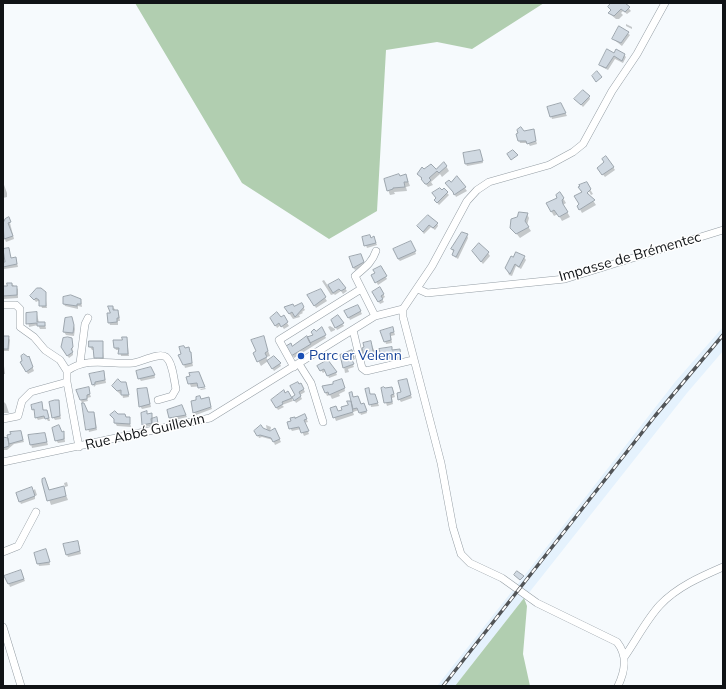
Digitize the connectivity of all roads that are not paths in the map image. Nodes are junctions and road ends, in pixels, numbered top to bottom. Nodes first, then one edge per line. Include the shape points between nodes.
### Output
1 (665, 3) edge
2 (723, 230) edge
3 (376, 250) dead end
4 (361, 289) junction
5 (418, 289) junction
6 (3, 305) edge
7 (403, 309) junction
8 (375, 316) junction
9 (88, 318) dead end
10 (352, 330) junction
11 (413, 360) junction
12 (80, 363) junction
13 (296, 365) junction
14 (67, 371) junction
15 (67, 382) junction
16 (158, 400) dead end
17 (3, 420) edge
18 (323, 422) dead end
19 (79, 447) junction
20 (3, 462) edge
21 (36, 512) dead end
22 (3, 552) edge
23 (723, 567) edge
24 (3, 627) edge
25 (624, 656) junction
26 (21, 686) edge
27 (618, 686) edge

1 - 5 street via 583,144 549,165 489,182 477,190 453,224
2 - 5 street, Impasse de Brémentec via 565,279 427,293
3 - 4 street via 373,259 355,276
4 - 8 street
4 - 13 street via 279,340
5 - 7 street
6 - 14 street via 16,305 20,309 20,327 60,360
7 - 8 street, Rue Abbé Guillevin
7 - 11 street
8 - 10 street, Rue Abbé Guillevin
9 - 12 street
10 - 11 street via 362,368 366,371
10 - 13 street, Rue Abbé Guillevin
11 - 25 street via 441,463 457,544 464,559 502,578 537,603 617,642
12 - 14 street
12 - 16 street via 133,363 162,356 167,358 176,389 172,396
13 - 18 street via 310,383
13 - 19 street, Rue Abbé Guillevin via 210,418
14 - 15 street
15 - 17 street via 31,392 22,401 18,416
15 - 19 street
19 - 20 street, Rue Abbé Guillevin
21 - 22 street via 18,546
23 - 25 street via 686,584 672,594 659,606
24 - 26 street
25 - 27 street via 625,663

